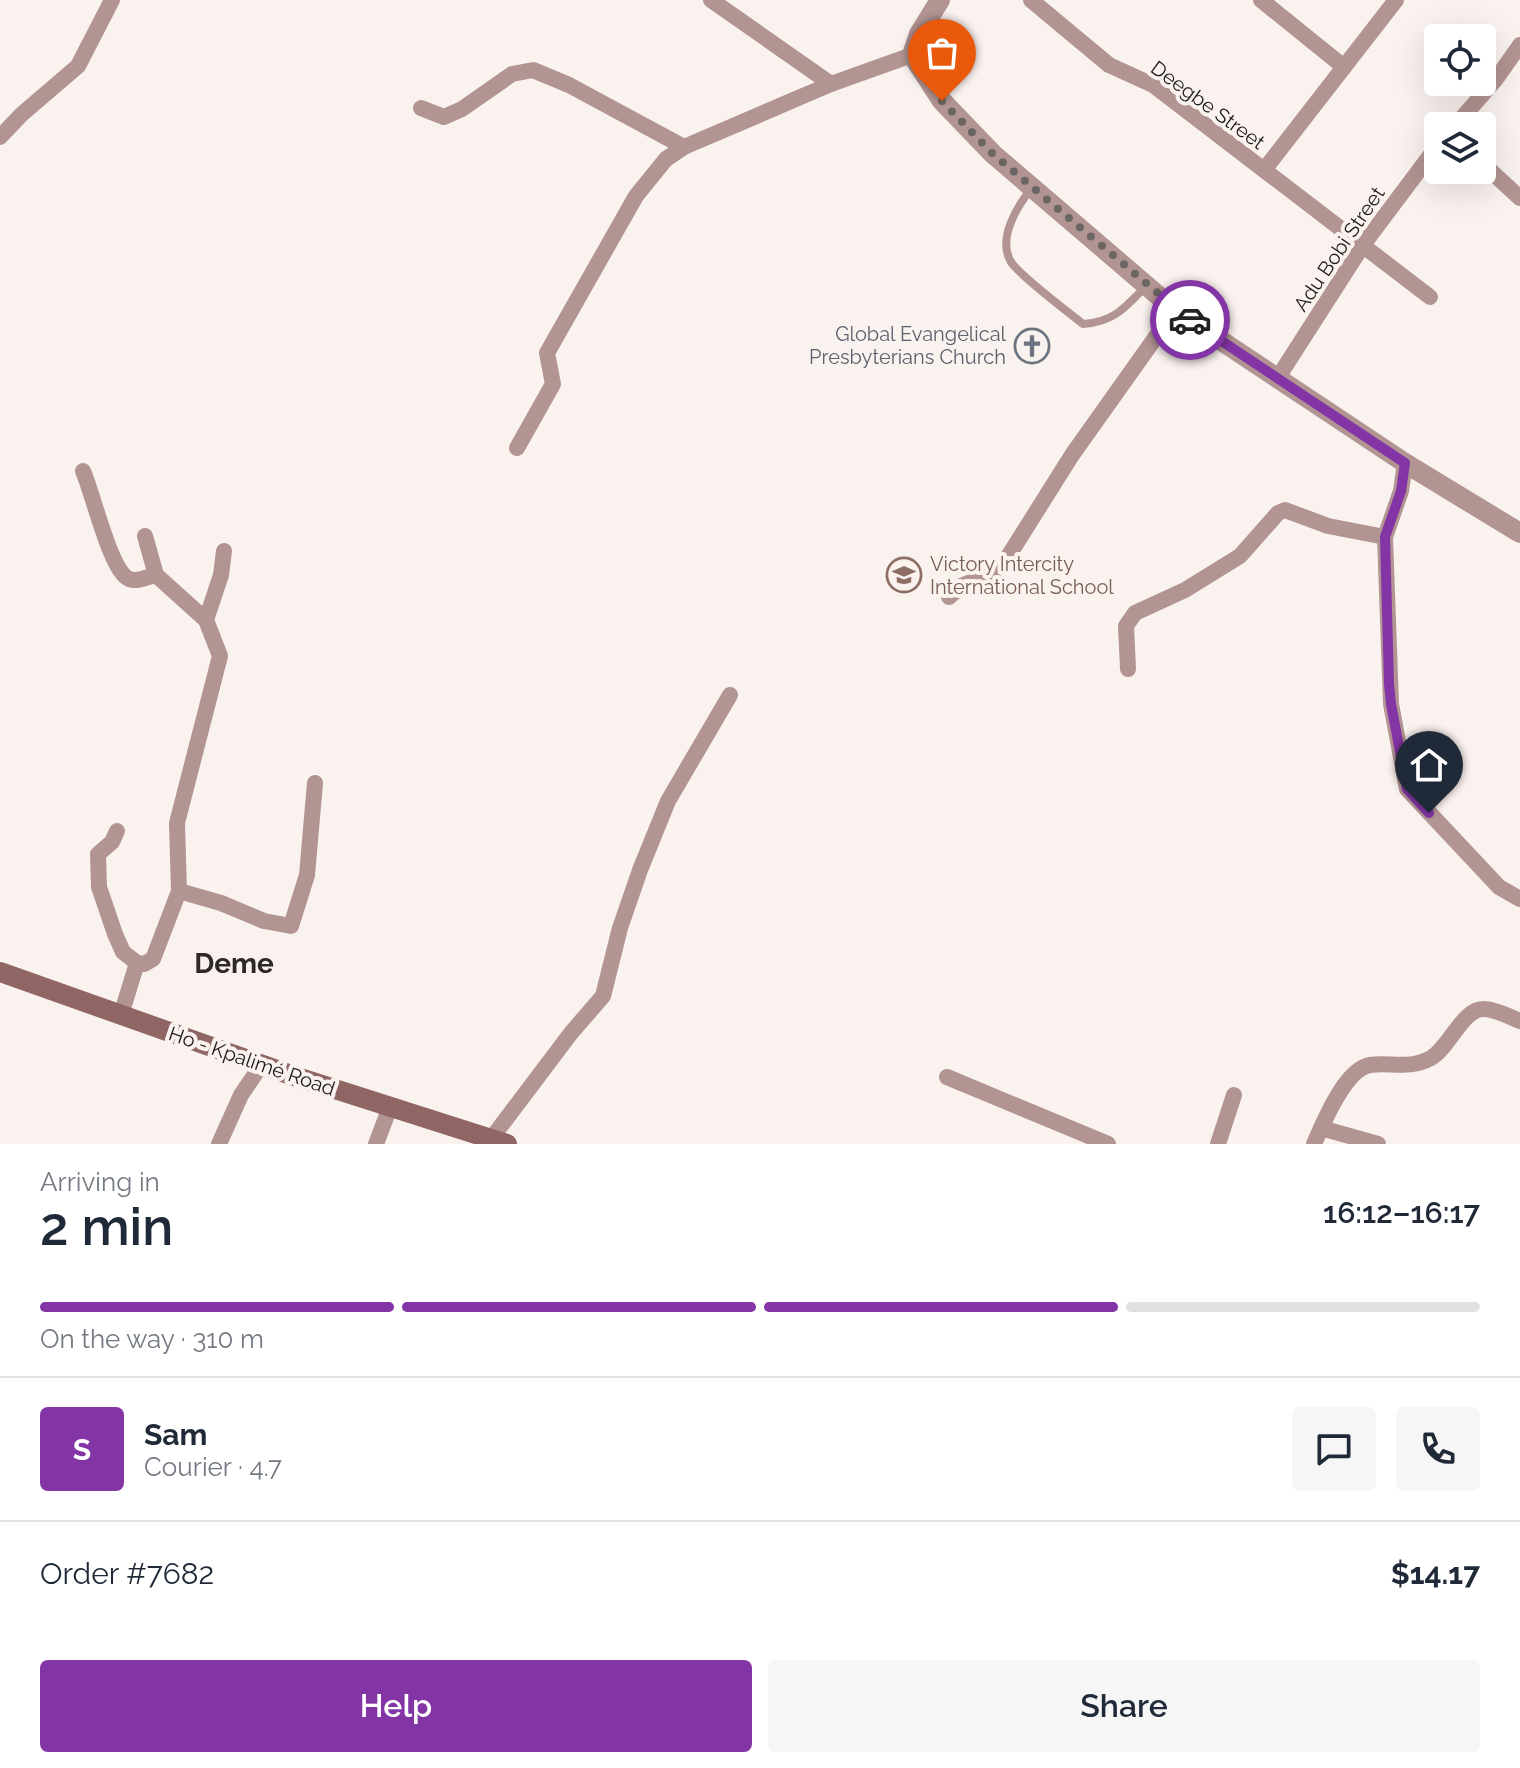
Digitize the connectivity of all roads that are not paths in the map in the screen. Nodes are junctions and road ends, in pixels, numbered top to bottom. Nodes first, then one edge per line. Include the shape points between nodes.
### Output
1 (112, 0) edge
2 (711, 0) edge
3 (940, 0) edge
4 (1031, 0) edge
5 (1261, 0) edge
6 (1396, 0) edge
7 (1520, 45) edge
8 (912, 55) junction
9 (1344, 67) junction
10 (831, 84) junction
11 (421, 108) dead end
12 (1467, 112) edge
13 (0, 137) edge
14 (684, 147) junction
15 (1424, 164) edge
16 (1264, 170) junction
17 (1496, 176) edge
18 (1032, 187) junction
19 (1520, 198) edge
20 (1363, 245) junction
21 (1147, 285) junction
22 (1430, 297) dead end
23 (1175, 310) junction
24 (1277, 379) junction
25 (517, 448) dead end
26 (1405, 463) junction
27 (83, 471) dead end
28 (1520, 533) edge
29 (145, 536) dead end
30 (1385, 537) junction
31 (224, 551) dead end
32 (156, 575) junction
33 (949, 597) dead end
34 (206, 620) junction
35 (1128, 669) dead end
36 (730, 695) dead end
37 (315, 783) dead end
38 (117, 831) dead end
39 (179, 891) junction
40 (1520, 899) edge
41 (137, 963) junction
42 (1, 974) edge
43 (121, 1015) junction
44 (1520, 1021) edge
45 (262, 1064) junction
46 (947, 1077) dead end
47 (1234, 1095) dead end
48 (390, 1107) junction
49 (1317, 1136) edge
50 (499, 1142) edge
51 (219, 1144) edge
52 (376, 1144) edge
53 (1108, 1144) edge
54 (1218, 1144) edge
55 (1378, 1144) edge

1 - 13 street via 78,66
2 - 10 street
3 - 8 street
4 - 16 street, Deegbe Street via 1109,65 1153,85
5 - 9 street
6 - 9 street
7 - 12 street
8 - 10 street
8 - 18 street via 942,101
9 - 16 street
10 - 14 street
11 - 14 street via 444,117 512,74 533,70
14 - 25 street via 666,159 636,196 578,295 547,353 553,384
15 - 20 street, Adu Bobi Street
16 - 20 street, Deegbe Street
17 - 19 street
18 - 21 street
18 - 21 lane via 1005,239 1012,264 1083,324 1116,315
20 - 22 street, Deegbe Street
20 - 24 street, Adu Bobi Street
21 - 23 street
23 - 24 street
23 - 33 street via 1072,455 999,571 961,586
24 - 26 street
26 - 28 street
26 - 30 street
27 - 32 street via 125,577 134,581
29 - 32 street
30 - 35 street via 1328,526 1285,510 1278,513 1240,556 1135,613 1126,626
30 - 40 street via 1391,704 1407,789 1499,887
31 - 34 street
32 - 34 street
34 - 39 street via 220,656 177,823
36 - 50 street via 668,801 625,914 603,996 571,1033
37 - 39 street via 307,875 291,926
38 - 41 street via 98,854 99,887 123,952
39 - 41 street via 153,959
41 - 43 street
42 - 43 main road, Ho - Kpalimé Road
43 - 45 main road, Ho - Kpalimé Road
44 - 49 street via 1484,1009 1473,1012 1440,1053 1424,1062 1364,1067 1347,1079
45 - 48 main road, Ho - Kpalimé Road
45 - 51 street
46 - 53 street
47 - 54 street
48 - 50 main road, Ho - Kpalimé Road
48 - 52 street
49 - 55 street

